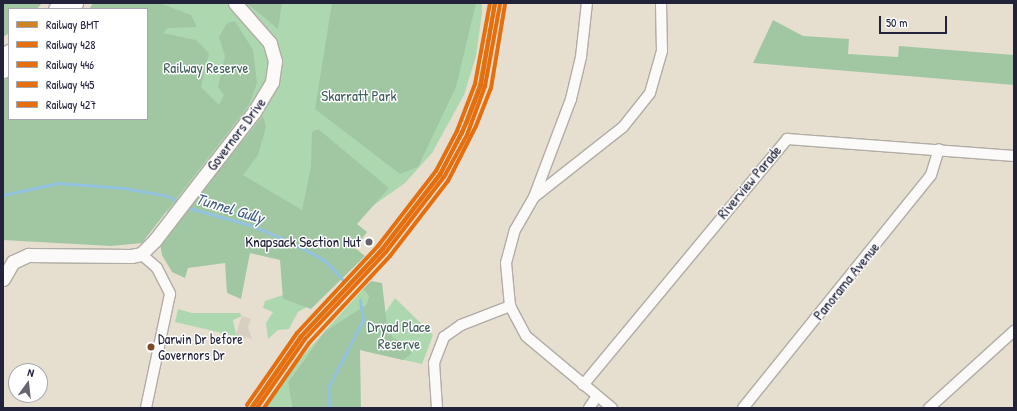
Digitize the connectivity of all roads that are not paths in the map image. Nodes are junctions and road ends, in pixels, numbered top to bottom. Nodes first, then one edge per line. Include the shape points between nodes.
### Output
1 (235, 3) edge
2 (587, 3) edge
3 (661, 3) edge
4 (939, 149) junction
5 (1014, 156) edge
6 (546, 164) junction
7 (561, 177) junction
8 (534, 197) junction
9 (140, 254) junction
10 (3, 279) edge
11 (510, 306) junction
12 (1014, 331) edge
13 (583, 385) junction
14 (597, 396) junction
15 (146, 408) edge
16 (437, 408) edge
17 (588, 408) edge
18 (612, 408) edge
19 (743, 408) edge
20 (929, 408) edge

1 - 9 main road, Governors Drive via 268,38 275,57 275,73 265,97 155,240
2 - 6 street via 578,71
3 - 7 street via 662,51 650,93 623,127
4 - 5 street, Riverview Parade
4 - 13 street, Riverview Parade via 787,138
4 - 19 street, Panorama Avenue via 931,175
6 - 7 street
6 - 8 street
7 - 8 street
8 - 11 street via 509,246 506,281
9 - 10 main road via 28,255 13,262
9 - 15 street via 159,271 170,296
11 - 13 street via 526,336
11 - 16 street via 461,325 444,337 434,363
12 - 20 street
13 - 14 street
14 - 17 street
14 - 18 street

